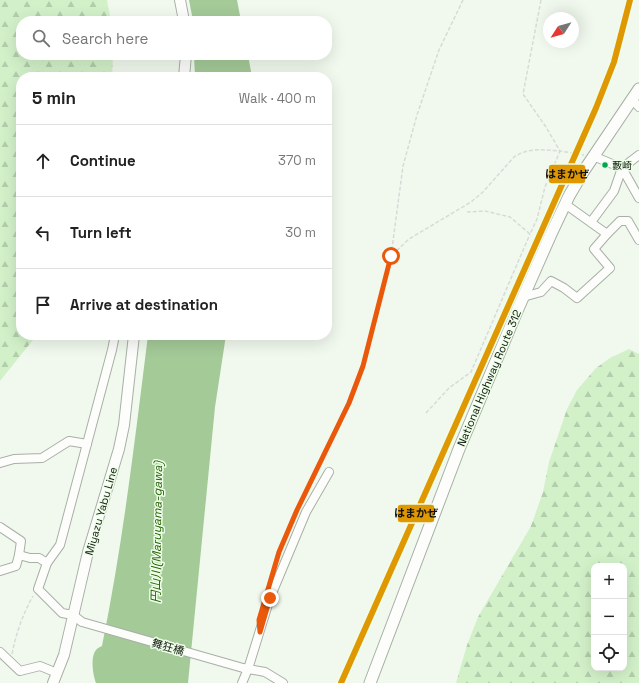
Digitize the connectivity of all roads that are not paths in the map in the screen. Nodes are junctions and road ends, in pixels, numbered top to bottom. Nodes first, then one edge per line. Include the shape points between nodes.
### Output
1 (180, 0) edge
2 (183, 16) edge
3 (186, 60) edge
4 (184, 72) edge
5 (639, 89) edge
6 (636, 103) edge
7 (639, 155) edge
8 (594, 156) junction
9 (622, 168) junction
10 (639, 198) edge
11 (565, 204) junction
12 (591, 222) junction
13 (608, 234) junction
14 (639, 240) edge
15 (523, 297) junction
16 (114, 340) edge
17 (133, 340) edge
18 (87, 444) junction
19 (0, 463) edge
20 (329, 472) dead end
21 (0, 527) edge
22 (19, 555) junction
23 (47, 563) junction
24 (0, 571) edge
25 (73, 615) junction
26 (0, 652) edge
27 (245, 668) junction
28 (57, 673) junction
29 (53, 683) edge
30 (242, 683) edge
31 (283, 683) edge
32 (370, 683) edge

1 - 2 main road
3 - 4 main road
5 - 6 highway, National Highway Route 312
6 - 8 highway, National Highway Route 312
7 - 9 street
8 - 9 street
8 - 11 highway, National Highway Route 312
9 - 10 street
9 - 12 street via 614,191
11 - 12 street
11 - 15 highway, National Highway Route 312
12 - 13 street
13 - 14 street via 620,222 628,221
13 - 15 street via 594,249 610,268 577,298 551,281 541,292
15 - 32 highway, National Highway Route 312 via 459,449
16 - 18 street
17 - 25 main road, Miyazu Yabu Line via 120,443 88,552
18 - 19 street via 69,441 42,458 14,459
18 - 23 street via 60,546
20 - 27 street via 306,512 288,554
21 - 22 street via 20,541
22 - 23 street via 39,558
22 - 24 street via 16,566
23 - 25 street, 舞狂橋 via 38,590 62,613
25 - 27 street, 舞狂橋 via 82,622
25 - 28 main road, Miyazu Yabu Line
26 - 28 street via 20,671 40,666
27 - 30 street
27 - 31 street, 舞狂橋 via 265,672
28 - 29 main road, Miyazu Yabu Line

